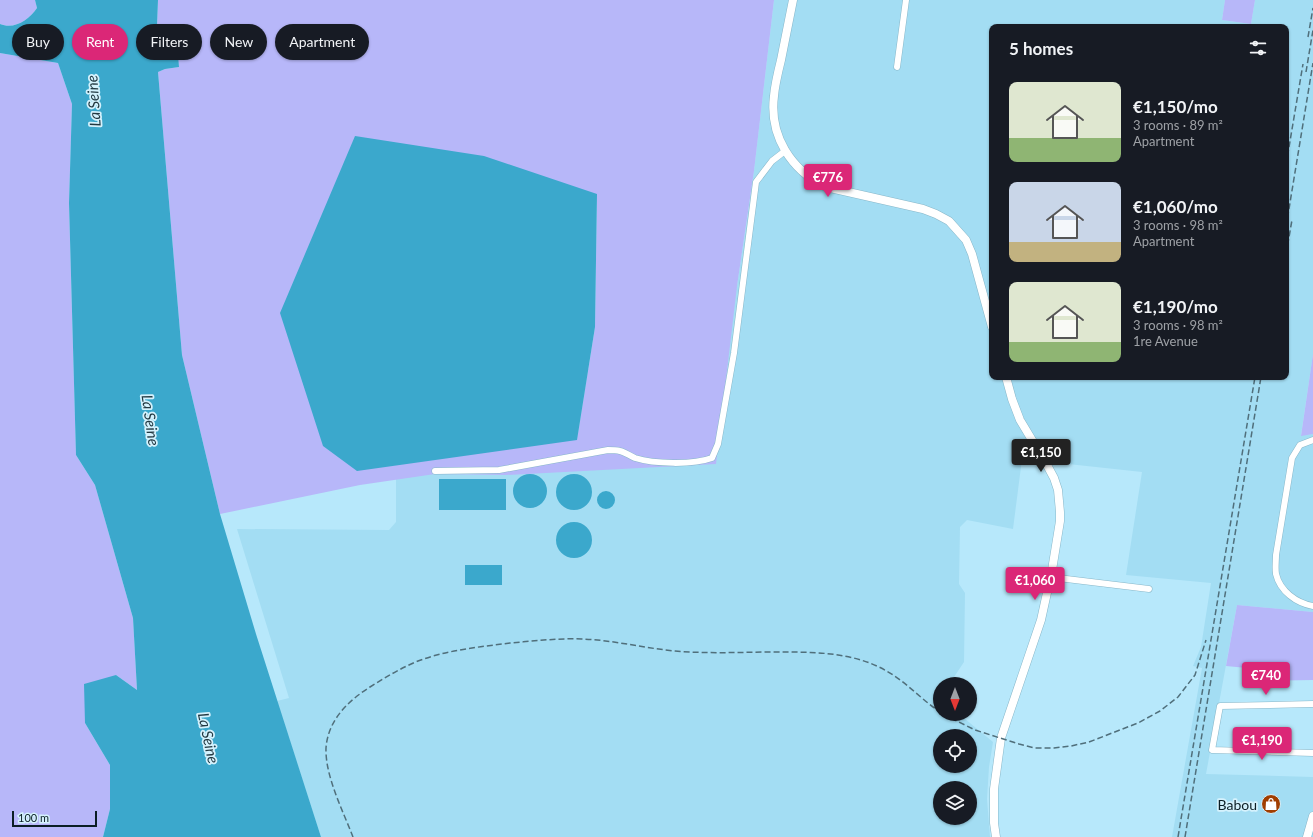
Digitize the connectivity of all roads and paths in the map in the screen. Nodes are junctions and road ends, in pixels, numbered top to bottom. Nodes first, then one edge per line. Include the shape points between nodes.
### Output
1 (793, 0) edge
2 (906, 0) edge
3 (896, 67) dead end
4 (785, 151) junction
5 (989, 316) edge
6 (1007, 380) edge
7 (1313, 440) edge
8 (435, 471) dead end
9 (1050, 577) junction
10 (1149, 589) dead end
11 (1313, 606) edge
12 (1313, 704) edge
13 (1313, 753) edge
14 (1313, 816) edge
15 (996, 837) edge
16 (1307, 837) edge

1 - 4 street via 773,97 774,121
2 - 3 street
4 - 5 street via 805,175 826,187 923,209 949,221 966,240 972,254
4 - 8 street via 772,161 756,182 734,353 718,444 712,458 671,463 634,458 621,451 608,450 499,470
6 - 9 street via 1020,420 1048,464 1058,490 1060,521
7 - 11 street via 1300,445 1292,458 1276,559 1276,573 1284,590 1303,603
9 - 10 street
9 - 15 street via 1037,629 1001,738 994,789
12 - 13 street via 1220,706 1212,750
14 - 16 street

